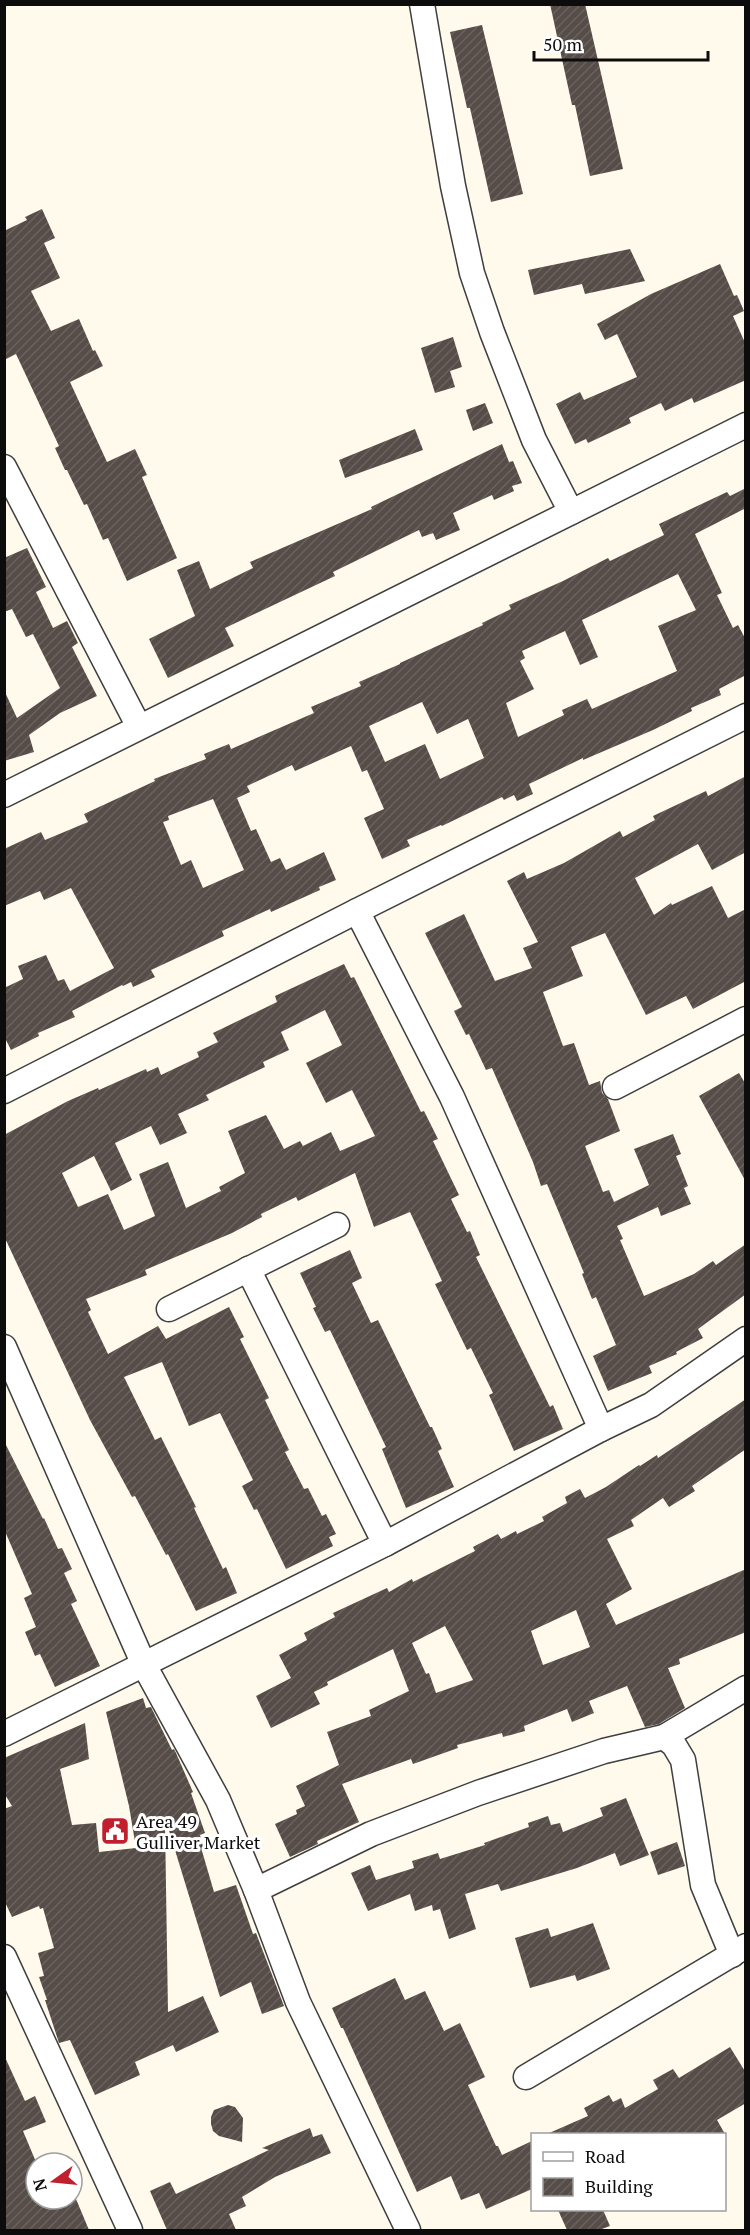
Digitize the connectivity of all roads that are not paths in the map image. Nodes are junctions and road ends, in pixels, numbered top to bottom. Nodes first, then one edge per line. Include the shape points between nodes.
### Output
1 (422, 4) edge
2 (746, 425) edge
3 (4, 467) edge
4 (12, 502) edge
5 (571, 512) junction
6 (746, 716) edge
7 (139, 727) junction
8 (4, 795) edge
9 (357, 911) junction
10 (746, 1018) edge
11 (615, 1087) dead end
12 (4, 1091) edge
13 (337, 1225) dead end
14 (248, 1269) junction
15 (169, 1309) dead end
16 (746, 1340) edge
17 (4, 1347) edge
18 (601, 1429) junction
19 (385, 1544) junction
20 (144, 1665) junction
21 (746, 1688) edge
22 (4, 1734) edge
23 (664, 1737) junction
24 (256, 1890) junction
25 (739, 1951) edge
26 (4, 1957) edge
27 (526, 2077) dead end
28 (130, 2230) edge
29 (408, 2230) edge

1 - 5 street via 472,273 534,440
2 - 5 street
3 - 4 street
4 - 7 street
5 - 7 street
6 - 9 street
7 - 8 street
9 - 12 street
9 - 18 street via 452,1097
10 - 11 street
13 - 14 street
14 - 15 street
14 - 19 street
16 - 18 street via 651,1405
17 - 20 street
18 - 19 street
19 - 20 street
20 - 22 street
20 - 24 street via 218,1800
21 - 23 street
23 - 24 street via 604,1751 478,1793 370,1834
23 - 25 street via 675,1745 683,1760 703,1885
24 - 29 street via 298,2002
25 - 27 street
26 - 28 street

